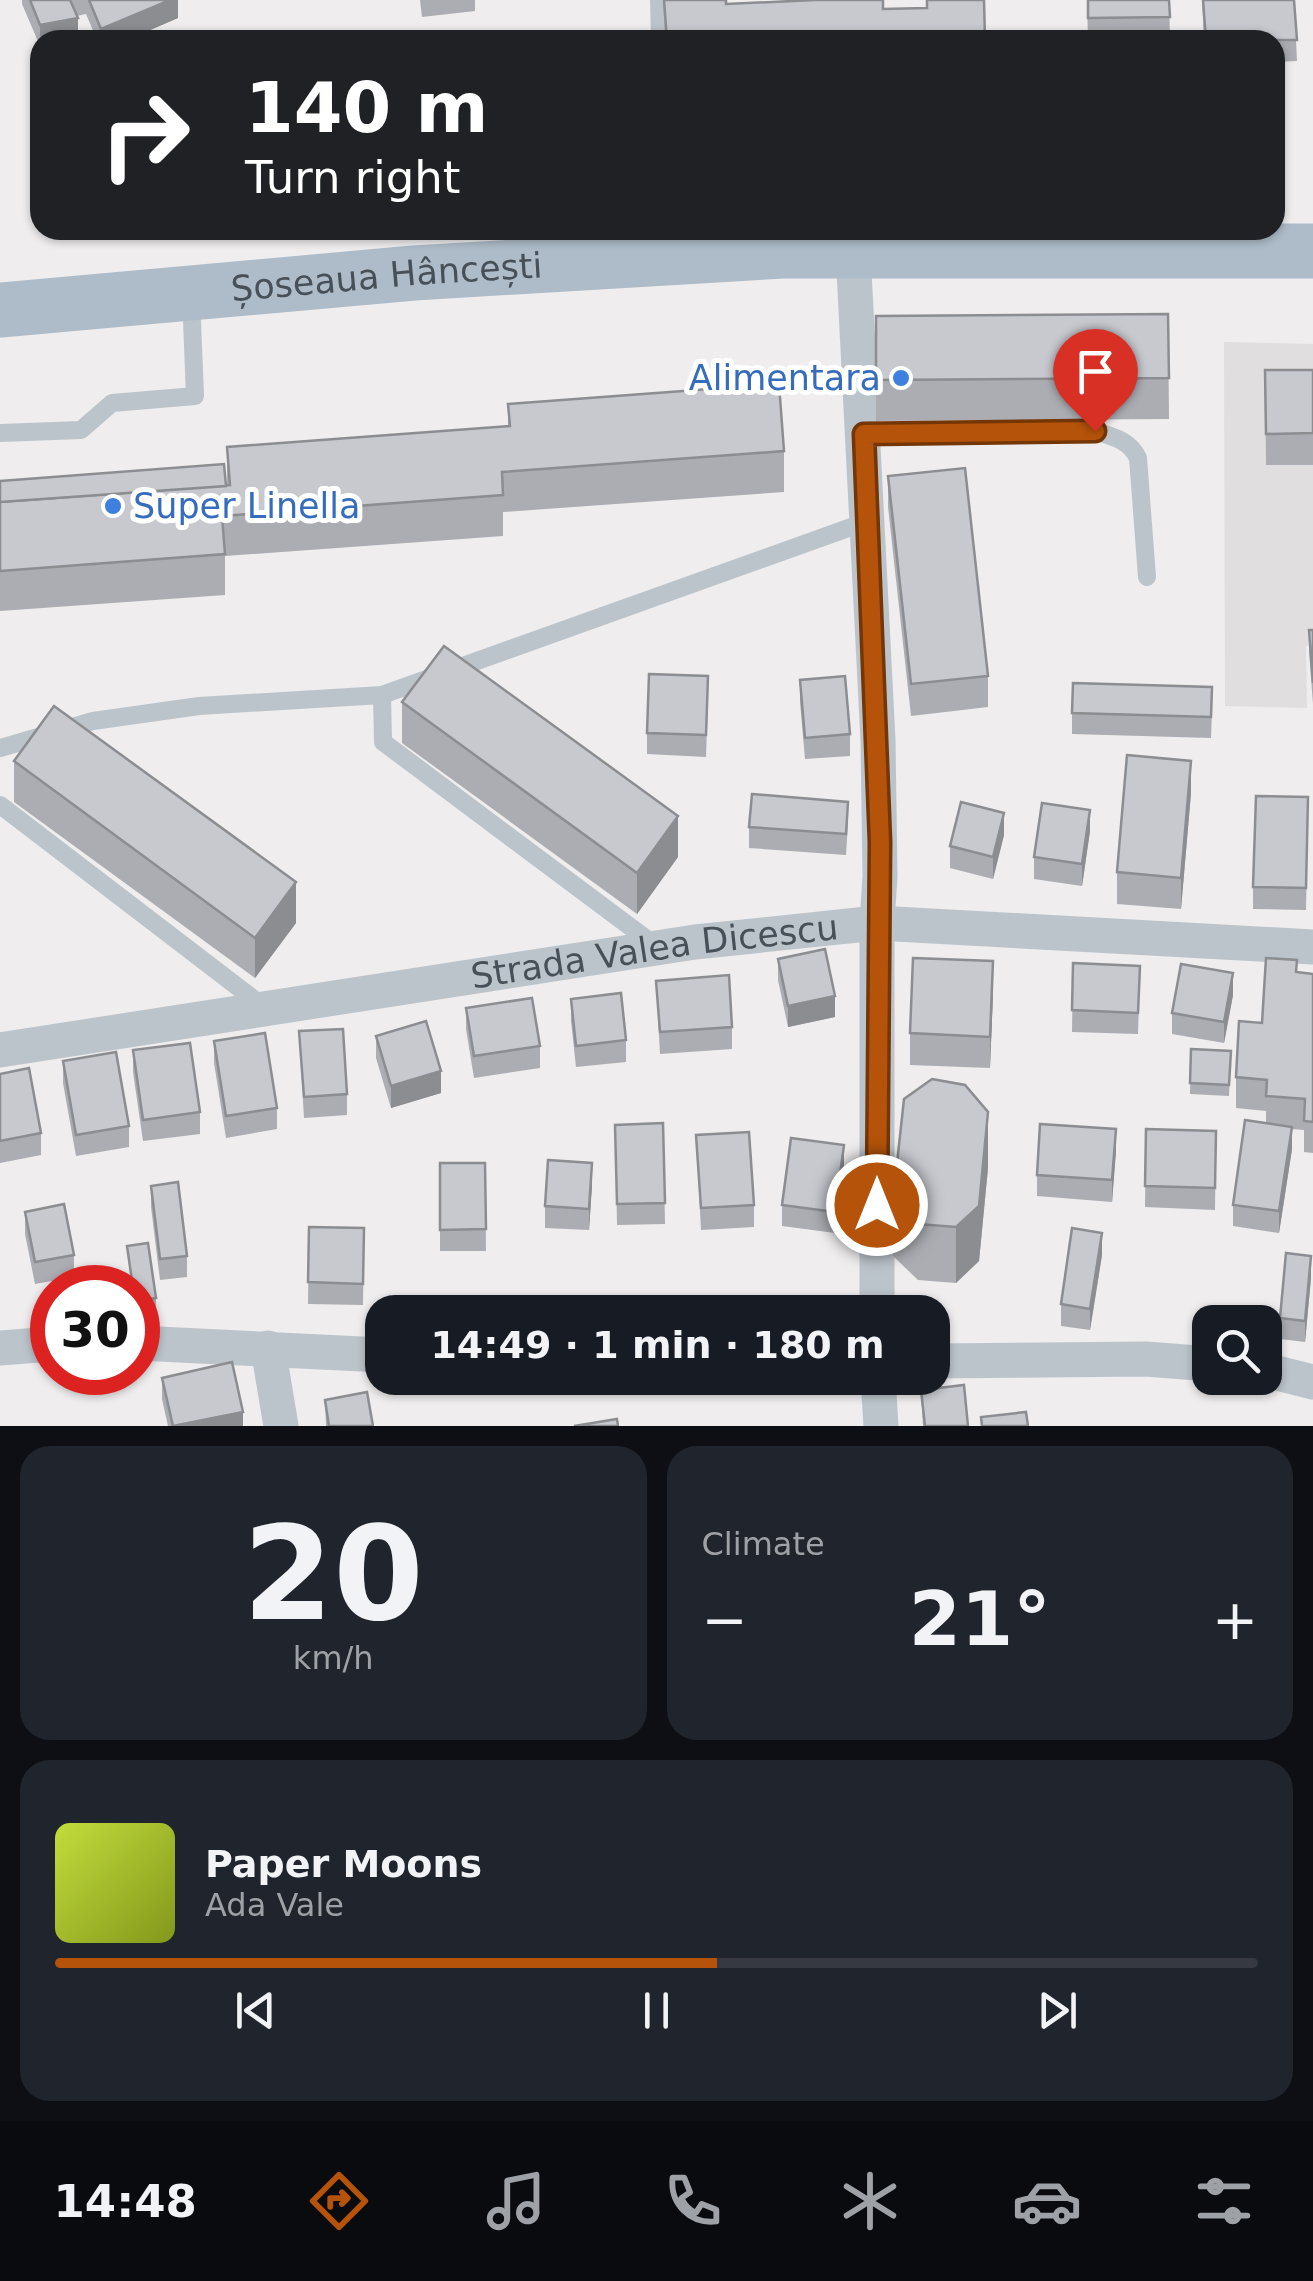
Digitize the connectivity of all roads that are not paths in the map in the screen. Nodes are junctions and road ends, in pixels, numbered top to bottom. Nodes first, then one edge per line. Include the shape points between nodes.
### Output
1 (659, 0) edge
2 (660, 30) edge
3 (783, 240) edge
4 (1313, 250) edge
5 (853, 251) junction
6 (191, 294) junction
7 (0, 310) edge
8 (0, 433) edge
9 (864, 434) junction
10 (868, 521) junction
11 (1146, 577) dead end
12 (382, 696) junction
13 (0, 748) edge
14 (0, 806) edge
15 (878, 924) junction
16 (1313, 947) edge
17 (661, 949) junction
18 (269, 1010) junction
19 (0, 1050) edge
20 (877, 1295) edge
21 (160, 1344) edge
22 (30, 1346) edge
23 (0, 1348) edge
24 (268, 1348) junction
25 (365, 1354) edge
26 (950, 1361) edge
27 (1192, 1363) edge
28 (1282, 1374) edge
29 (1313, 1382) edge
30 (879, 1395) edge
31 (281, 1426) edge
32 (881, 1426) edge

1 - 2 lane
3 - 5 main road, Șoseaua Hâncești
3 - 6 main road, Șoseaua Hâncești
4 - 5 main road, Șoseaua Hâncești
5 - 9 street
6 - 7 main road, Șoseaua Hâncești
6 - 8 lane via 194,396 112,403 81,430
9 - 10 street
9 - 11 lane via 1095,431 1116,437 1138,458
10 - 12 lane
10 - 15 street
12 - 13 lane via 199,706 93,720
12 - 17 lane via 382,742
14 - 18 lane
15 - 16 street, Strada Valea Dicescu
15 - 17 street, Strada Valea Dicescu
15 - 20 street
17 - 18 street, Strada Valea Dicescu
18 - 19 street, Strada Valea Dicescu
21 - 24 street
22 - 23 street
24 - 25 street
24 - 31 street
26 - 27 street
28 - 29 street
30 - 32 street

